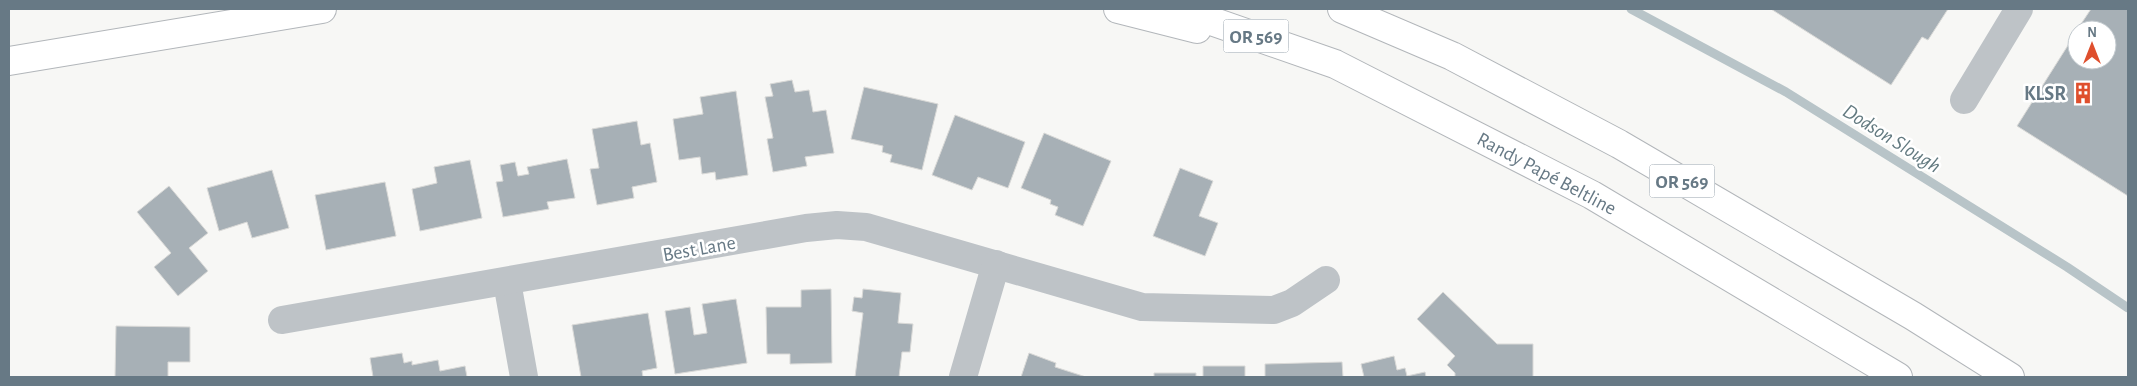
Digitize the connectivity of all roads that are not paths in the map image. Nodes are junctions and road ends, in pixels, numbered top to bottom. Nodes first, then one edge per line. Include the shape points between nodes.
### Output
1 (322, 9) edge
2 (1118, 9) edge
3 (1177, 9) edge
4 (1342, 9) edge
5 (2019, 9) edge
6 (9, 61) edge
7 (1335, 64) junction
8 (1964, 100) dead end
9 (996, 264) junction
10 (1326, 280) dead end
11 (507, 282) junction
12 (282, 320) dead end
13 (524, 377) edge
14 (963, 377) edge
15 (1898, 377) edge
16 (2010, 377) edge

1 - 6 highway
2 - 7 highway
3 - 7 highway, Randy Papé Beltline / OR 569
4 - 16 highway, OR 569 via 1452,56 1619,144 1913,316
5 - 8 street
7 - 15 highway, Randy Papé Beltline / OR 569 via 1592,195
9 - 10 street, Best Lane via 1130,305 1155,308 1274,310 1292,303
9 - 11 street, Best Lane via 866,228 837,225
9 - 14 street
11 - 12 street, Best Lane
11 - 13 street

